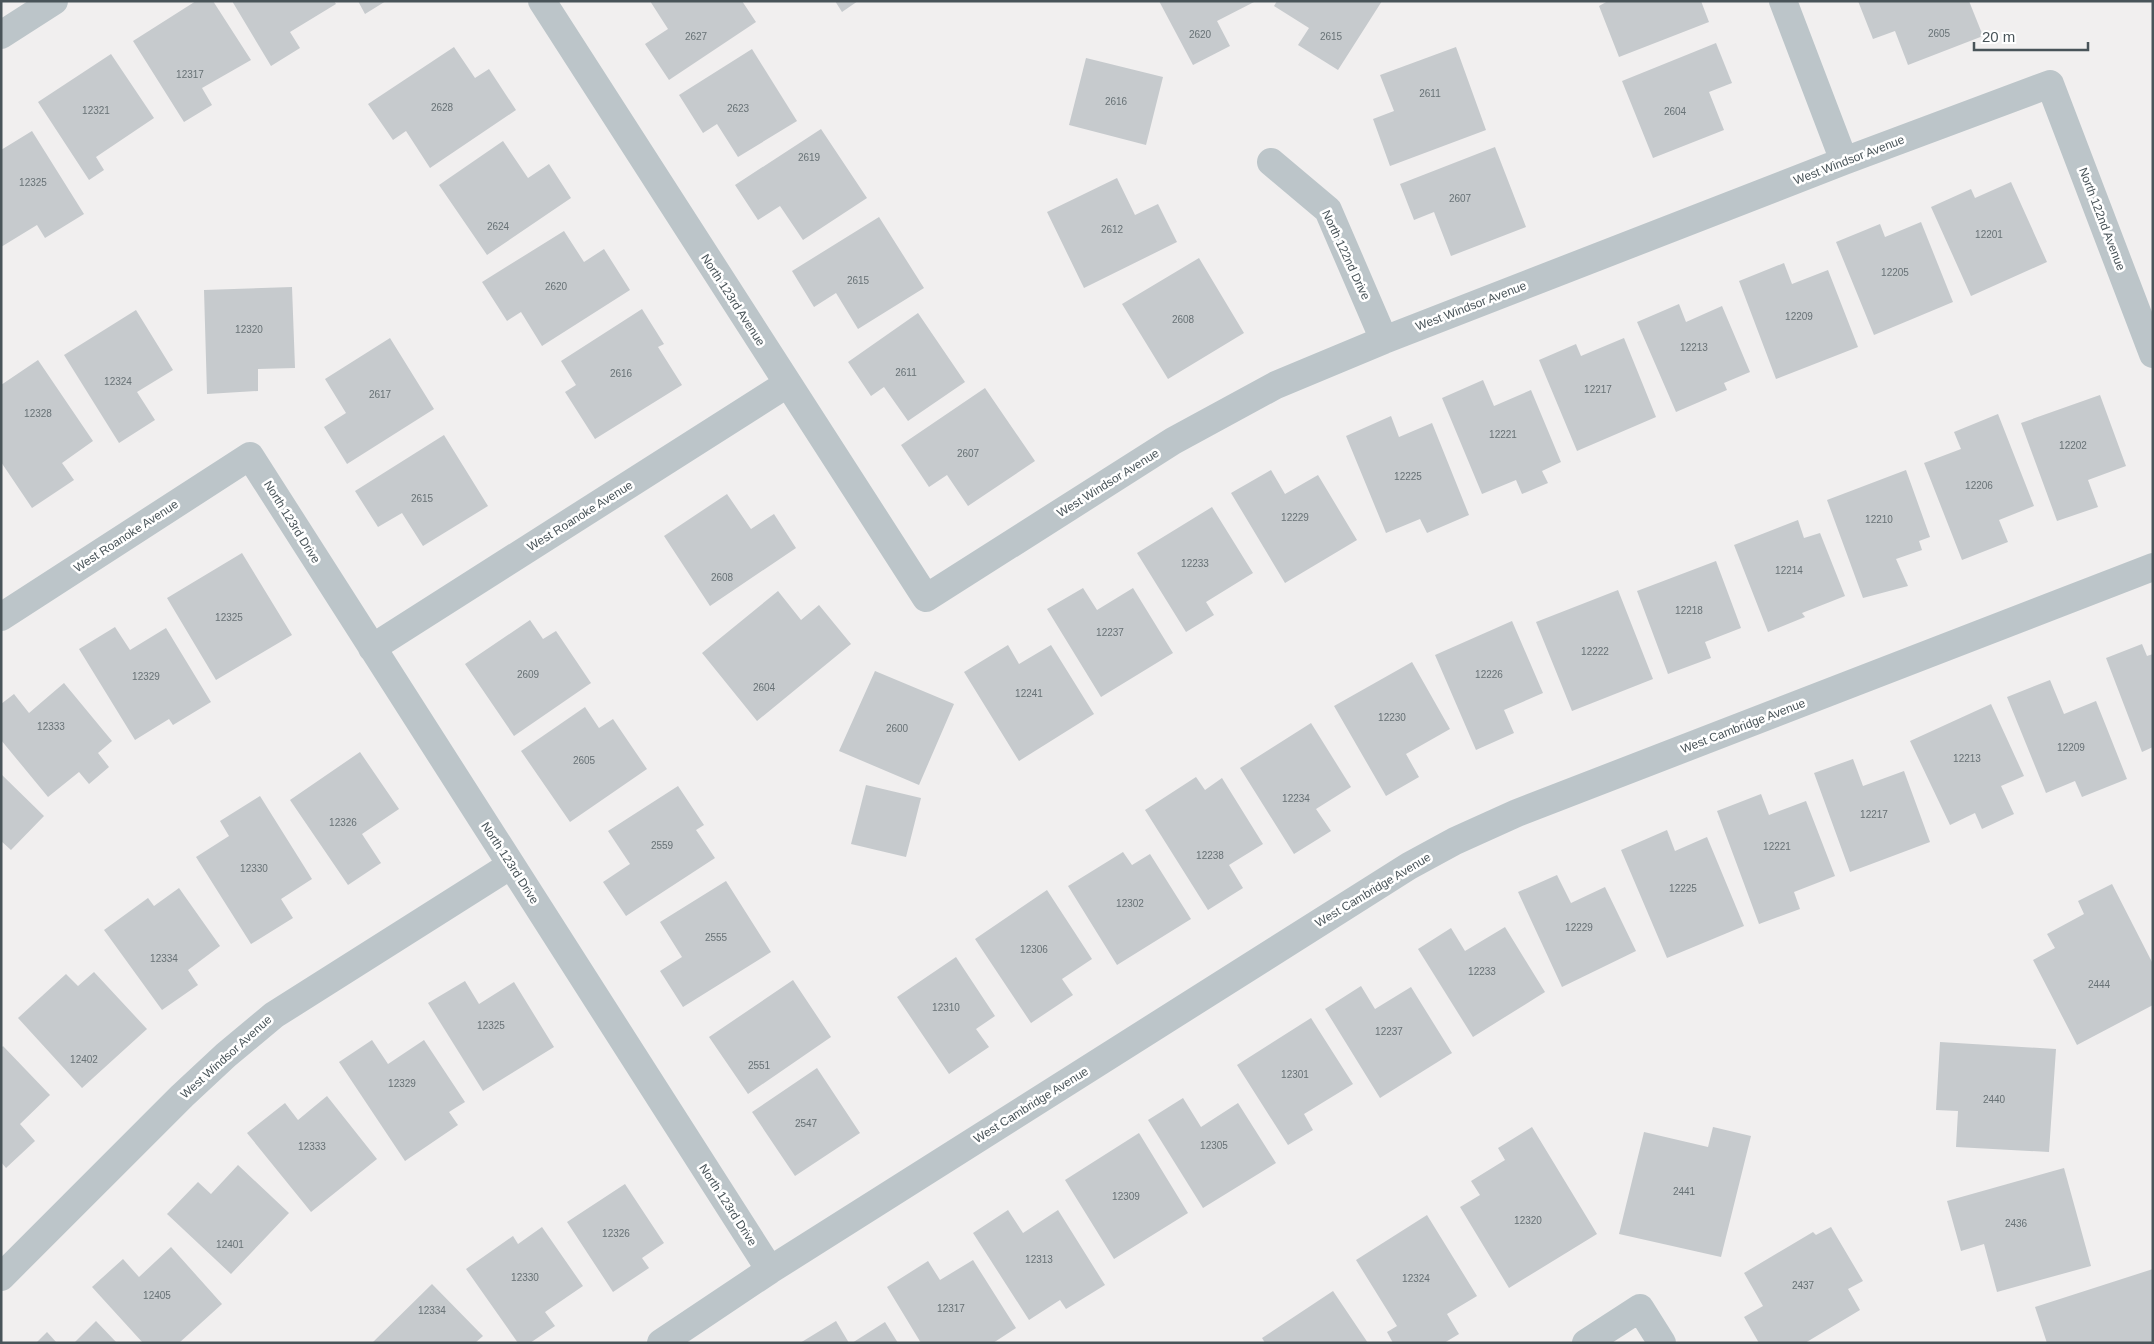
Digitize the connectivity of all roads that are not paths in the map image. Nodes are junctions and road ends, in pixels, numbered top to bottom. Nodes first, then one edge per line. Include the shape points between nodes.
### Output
1 (54, 1) edge
2 (542, 1) edge
3 (1783, 1) edge
4 (1, 35) edge
5 (2050, 84) joint
6 (1844, 161) junction
7 (1271, 162) dead end
8 (1384, 340) junction
9 (2153, 354) edge
10 (787, 384) junction
11 (250, 456) joint
12 (2153, 567) edge
13 (926, 598) joint
14 (1, 616) edge
15 (372, 648) junction
16 (511, 865) junction
17 (770, 1270) junction
18 (1, 1277) edge
19 (661, 1343) edge
20 (1586, 1343) edge
21 (1662, 1343) edge

1 - 4 street
2 - 10 street, North 123rd Avenue
3 - 6 street
5 - 6 street, West Windsor Avenue
5 - 9 street, North 122nd Avenue
6 - 8 street, West Windsor Avenue
7 - 8 street, North 122nd Drive via 1328,210
8 - 13 street, West Windsor Avenue via 1276,385 1221,413
10 - 13 street, North 123rd Avenue
10 - 15 street, West Roanoke Avenue
11 - 14 street, West Roanoke Avenue
11 - 15 street, North 123rd Drive
12 - 17 street, West Cambridge Avenue via 1517,813 1455,841 1409,866
15 - 16 street, North 123rd Drive
16 - 17 street, North 123rd Drive
16 - 18 street, West Windsor Avenue via 274,1015 182,1096
17 - 19 street, West Cambridge Avenue
20 - 21 street via 1640,1308

